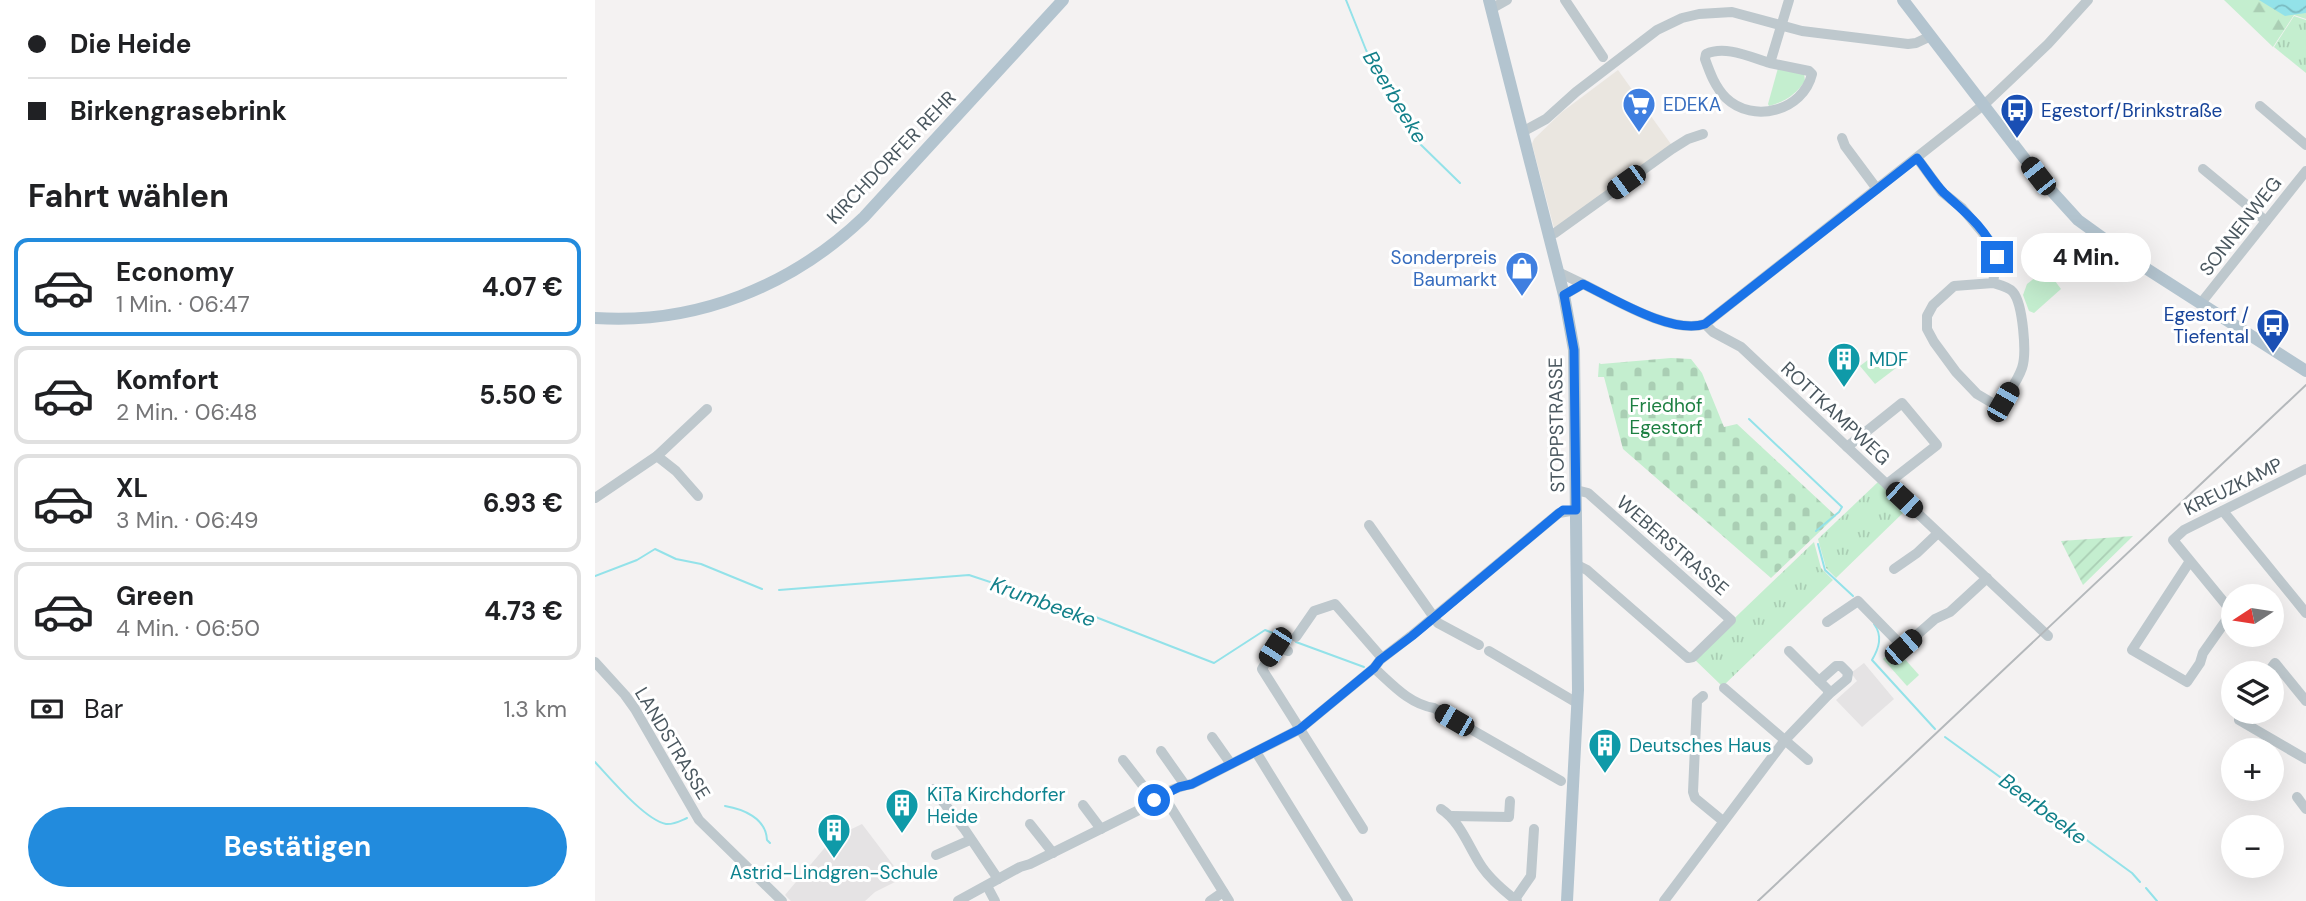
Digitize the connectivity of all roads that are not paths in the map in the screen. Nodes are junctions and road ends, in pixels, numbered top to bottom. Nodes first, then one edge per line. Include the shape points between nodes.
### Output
1 (1063, 0) edge
2 (1507, 0) edge
3 (1565, 0) edge
4 (1789, 0) edge
5 (1903, 0) edge
6 (2088, 0) edge
7 (1490, 4) edge
8 (1780, 25) junction
9 (1931, 36) junction
10 (1603, 57) dead end
11 (1770, 62) junction
12 (1984, 105) junction
13 (2260, 106) dead end
14 (1522, 131) junction
15 (1703, 134) dead end
16 (1842, 138) dead end
17 (2306, 145) edge
18 (1917, 158) junction
19 (2203, 169) dead end
20 (2306, 171) edge
21 (1877, 189) junction
22 (2266, 221) junction
23 (1548, 235) junction
24 (1558, 272) junction
25 (1993, 283) junction
26 (1583, 284) junction
27 (1564, 295) junction
28 (2201, 303) junction
29 (595, 318) edge
30 (1705, 324) junction
31 (2306, 371) edge
32 (707, 409) dead end
33 (1847, 447) junction
34 (657, 456) junction
35 (2305, 471) edge
36 (1887, 484) junction
37 (1576, 490) junction
38 (698, 496) dead end
39 (595, 498) edge
40 (1576, 510) junction
41 (2223, 511) junction
42 (1369, 525) dead end
43 (1938, 533) junction
44 (2190, 561) junction
45 (1577, 565) junction
46 (1894, 569) dead end
47 (1987, 578) junction
48 (2306, 613) edge
49 (1433, 617) junction
50 (1827, 622) dead end
51 (2048, 636) dead end
52 (1296, 637) dead end
53 (1479, 645) dead end
54 (1288, 651) dead end
55 (1489, 651) dead end
56 (1789, 651) dead end
57 (1382, 658) junction
58 (595, 662) edge
59 (1374, 668) junction
60 (2284, 674) edge
61 (1819, 681) junction
62 (1724, 688) dead end
63 (1829, 695) junction
64 (1703, 696) dead end
65 (2306, 701) edge
66 (1577, 703) junction
67 (2246, 724) edge
68 (1300, 729) junction
69 (1212, 737) dead end
70 (1785, 740) junction
71 (1161, 751) dead end
72 (1256, 751) junction
73 (2306, 759) edge
74 (1123, 760) dead end
75 (1808, 760) dead end
76 (1231, 764) junction
77 (1561, 781) dead end
78 (1185, 785) junction
79 (933, 789) dead end
80 (1159, 797) junction
81 (2297, 797) dead end
82 (1510, 801) dead end
83 (1083, 804) dead end
84 (1441, 809) dead end
85 (2306, 809) edge
86 (1452, 816) junction
87 (1723, 821) junction
88 (1030, 824) dead end
89 (1101, 829) junction
90 (1363, 829) dead end
91 (1534, 829) dead end
92 (970, 840) junction
93 (1053, 853) junction
94 (936, 855) dead end
95 (998, 879) junction
96 (987, 886) junction
97 (1226, 897) edge
98 (1516, 900) edge
99 (782, 901) edge
100 (958, 901) edge
101 (995, 901) edge
102 (1210, 901) edge
103 (1348, 901) edge
104 (1567, 901) edge
105 (1664, 901) edge

1 - 29 main road, KIRCHDORFER REHR via 874,207 823,253 773,282 712,306 649,317
2 - 7 street
3 - 10 street
4 - 8 street
5 - 9 main road
6 - 12 street
7 - 14 main road, STOPPSTRASSE
8 - 9 street via 1908,44
8 - 11 street
8 - 14 street via 1749,15 1716,12 1669,23 1546,119
9 - 12 main road
11 - 11 street via 1809,71 1809,84 1791,103 1753,111 1728,100 1705,59 1710,52 1724,51
12 - 18 street
12 - 28 main road via 2078,220
13 - 17 street
14 - 23 main road, STOPPSTRASSE
15 - 23 street via 1672,149
16 - 21 street
18 - 21 street
18 - 25 street via 1993,245 1997,257
19 - 22 street
20 - 22 street, SONNENWEG
21 - 30 street
22 - 28 street, SONNENWEG
23 - 24 main road, STOPPSTRASSE
24 - 26 street
24 - 27 main road, STOPPSTRASSE
25 - 25 street via 2011,289 2016,297 2024,359 2003,402 1994,404 1955,372 1927,329 1933,305 1954,286
26 - 27 street
26 - 30 street via 1673,325 1695,328
27 - 37 main road, STOPPSTRASSE via 1574,350
28 - 31 main road
30 - 33 street, ROTTKAMPWEG via 1741,347
32 - 34 street
33 - 36 street, ROTTKAMPWEG
33 - 36 street via 1902,403 1937,445
34 - 38 street
34 - 39 street
35 - 41 street, KREUZKAMP
36 - 43 street, ROTTKAMPWEG
37 - 40 main road, STOPPSTRASSE
37 - 45 street, WEBERSTRASSE via 1588,493 1731,620 1688,658
40 - 45 main road, STOPPSTRASSE
40 - 49 street via 1563,510
41 - 44 street, KREUZKAMP via 2173,540
41 - 48 street
42 - 49 street
43 - 46 street
43 - 47 street, ROTTKAMPWEG
44 - 44 street via 2133,650 2187,682 2232,612
45 - 66 main road, STOPPSTRASSE
47 - 50 street via 1903,647 1858,601
47 - 51 street, ROTTKAMPWEG
49 - 53 street
49 - 57 street
52 - 57 street via 1314,611 1335,604 1346,607
54 - 68 street via 1275,647 1262,669
55 - 66 street
56 - 61 street
57 - 59 street
58 - 99 street, LANDSTRASSE via 635,709 699,820
59 - 68 street
59 - 77 street via 1411,700 1434,708
60 - 65 street
61 - 63 street
61 - 63 street via 1836,666 1848,674
62 - 70 street
63 - 70 street
64 - 87 street via 1697,701 1693,792
66 - 104 main road, STOPPSTRASSE
67 - 73 street
68 - 72 street
68 - 90 street
69 - 76 street
70 - 75 street
70 - 87 street
71 - 78 street
72 - 76 street
72 - 103 street
74 - 80 street
76 - 78 street
78 - 80 street
79 - 92 street
80 - 89 street
80 - 97 street
81 - 85 street
82 - 86 street via 1509,817
83 - 89 street
84 - 86 street
86 - 98 street via 1484,869
87 - 105 street
88 - 93 street
89 - 93 street
91 - 98 street via 1531,876
92 - 94 street
92 - 95 street
93 - 95 street
95 - 96 street
96 - 100 street
96 - 101 street
97 - 102 street

